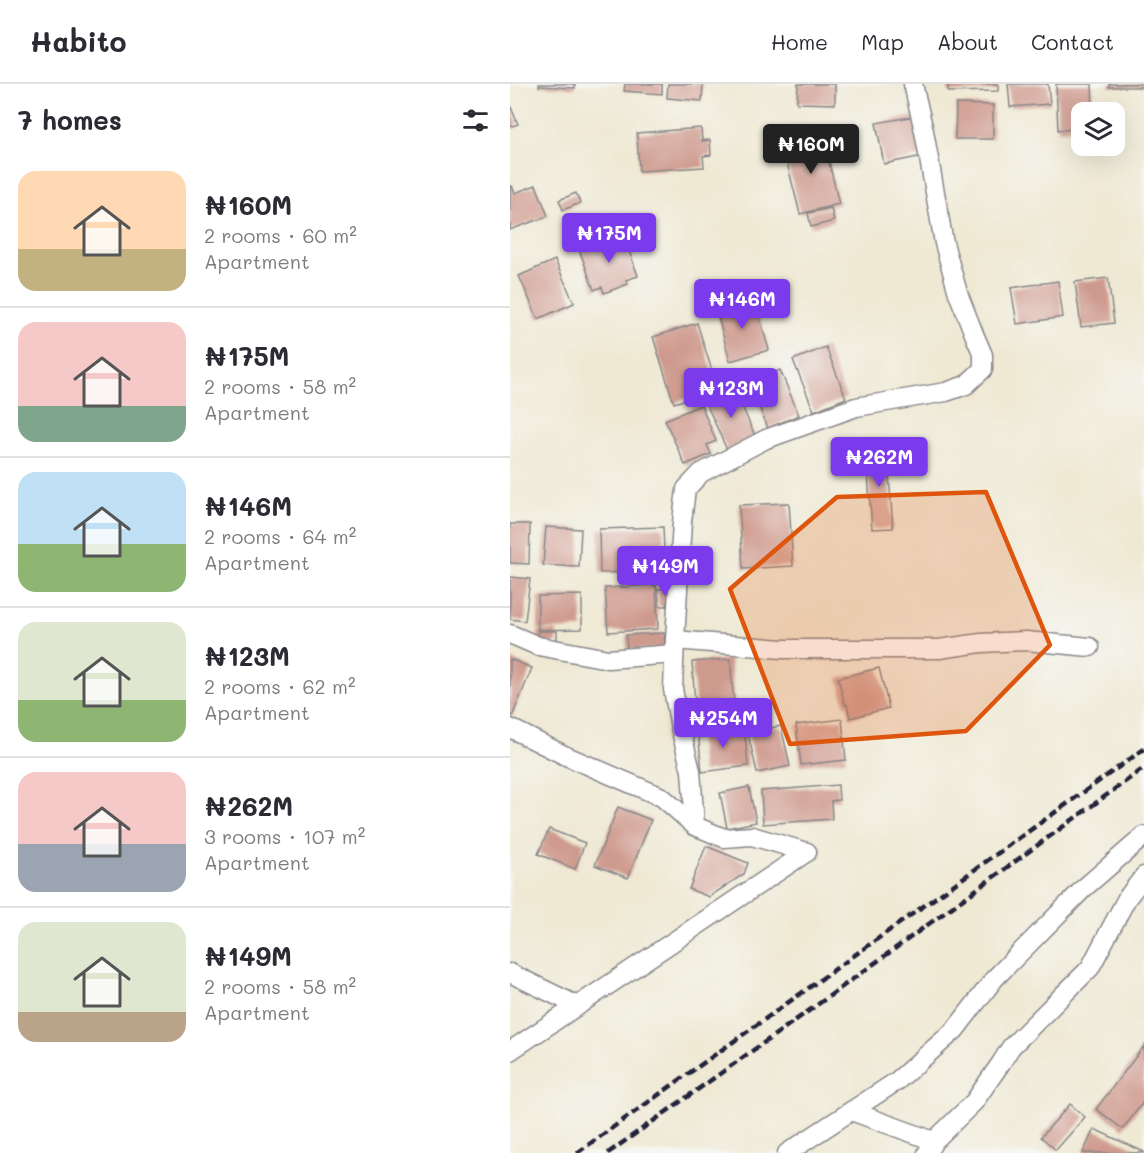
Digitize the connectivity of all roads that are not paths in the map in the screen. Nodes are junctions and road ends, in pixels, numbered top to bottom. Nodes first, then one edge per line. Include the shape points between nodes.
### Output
1 (913, 84) edge
2 (510, 633) edge
3 (674, 647) junction
4 (1090, 647) dead end
5 (510, 728) edge
6 (695, 826) junction
7 (1144, 837) edge
8 (1144, 876) edge
9 (510, 973) edge
10 (578, 1006) junction
11 (510, 1051) edge
12 (851, 1111) junction
13 (930, 1147) edge
14 (787, 1153) edge

1 - 3 street via 944,243 958,293 983,355 983,369 966,385 856,407 766,440 701,473 687,489
2 - 3 street via 538,646 608,659
3 - 4 street via 939,649 1026,642
3 - 6 street via 673,689 691,771
5 - 6 street via 662,797
6 - 10 street via 724,838 752,836 807,852
7 - 12 street via 1084,888 995,978 956,1030 897,1081
8 - 13 street via 1127,898 1090,968 1011,1047 974,1101
9 - 10 street
10 - 11 street
12 - 13 street
12 - 14 street

